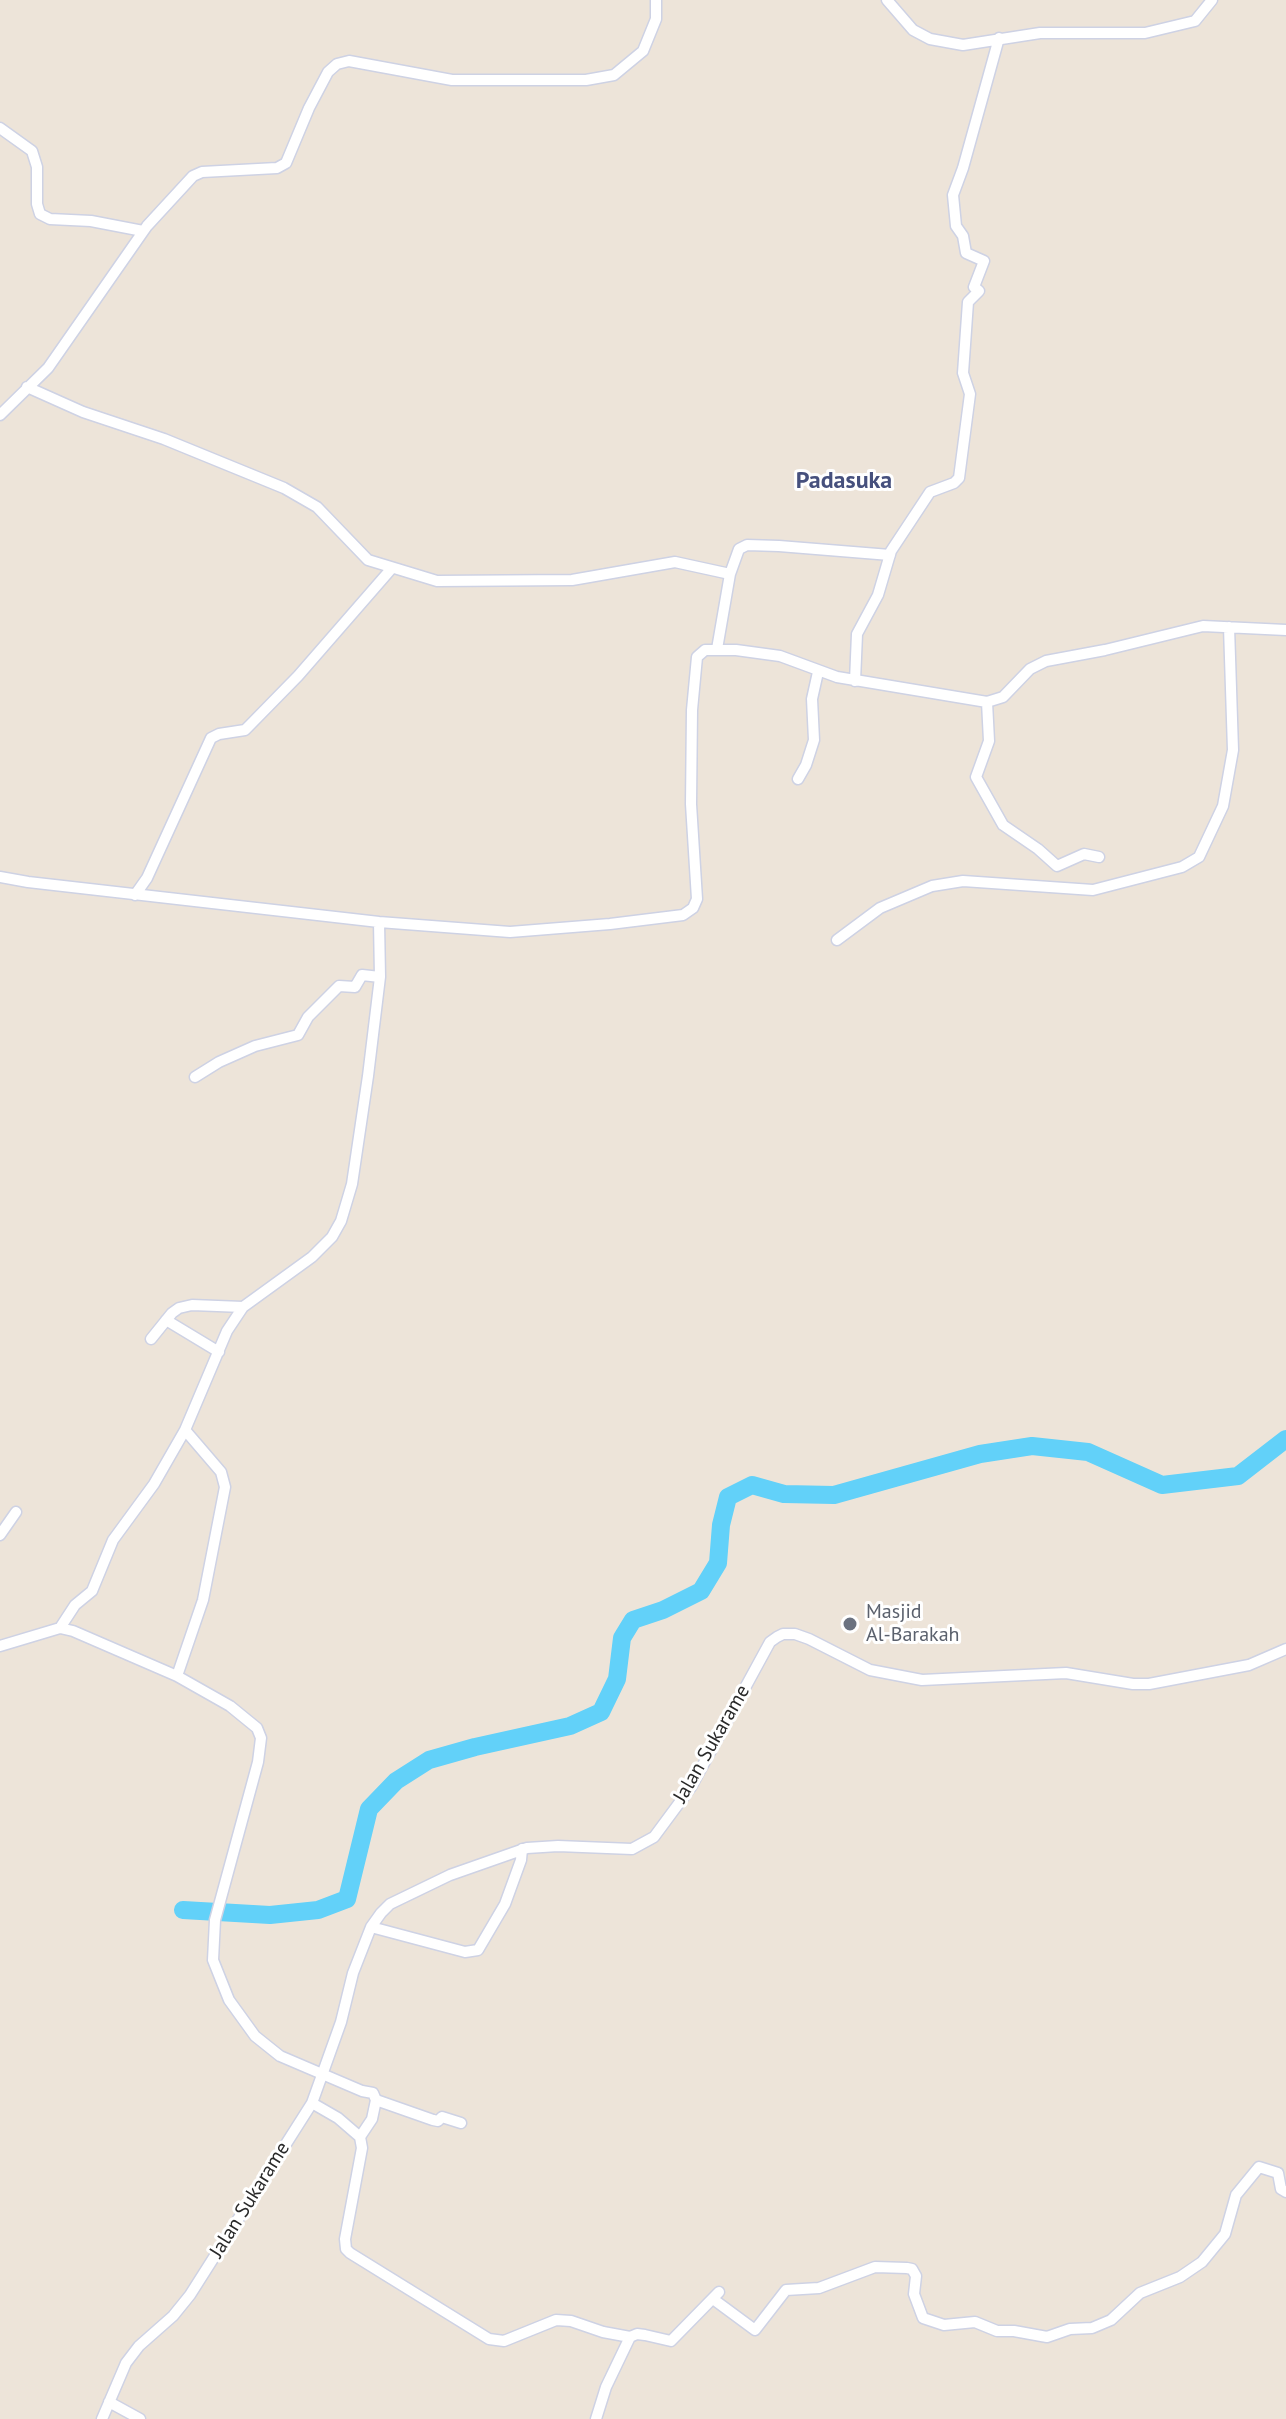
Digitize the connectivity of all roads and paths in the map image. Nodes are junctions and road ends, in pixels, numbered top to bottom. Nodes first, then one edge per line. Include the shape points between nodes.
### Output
1 (656, 0) edge
2 (887, 0) edge
3 (1212, 0) edge
4 (999, 38) junction
5 (0, 128) edge
6 (143, 231) junction
7 (27, 387) junction
8 (0, 415) edge
9 (890, 555) junction
10 (392, 568) junction
11 (730, 574) junction
12 (1229, 627) junction
13 (1286, 630) edge
14 (717, 649) junction
15 (818, 672) junction
16 (855, 681) junction
17 (987, 702) junction
18 (798, 779) dead end
19 (1099, 857) dead end
20 (0, 877) edge
21 (135, 895) junction
22 (379, 922) junction
23 (837, 940) dead end
24 (380, 977) junction
25 (195, 1077) dead end
26 (243, 1307) junction
27 (166, 1320) junction
28 (151, 1339) dead end
29 (219, 1352) junction
30 (185, 1430) junction
31 (16, 1512) dead end
32 (0, 1535) edge
33 (60, 1628) junction
34 (0, 1646) edge
35 (1286, 1649) edge
36 (177, 1676) junction
37 (522, 1849) junction
38 (371, 1927) junction
39 (325, 2074) junction
40 (376, 2100) junction
41 (312, 2103) junction
42 (461, 2123) dead end
43 (360, 2137) junction
44 (1286, 2192) edge
45 (630, 2337) junction
46 (109, 2402) junction
47 (102, 2419) edge
48 (140, 2419) edge
49 (596, 2419) edge

1 - 6 street via 656,19 643,51 614,75 600,78 452,80 349,61 337,64 309,108 286,163 193,176
2 - 4 street via 913,30 930,39 963,45
3 - 4 street via 1195,21 1145,33
4 - 9 street via 953,195 966,253 984,261 968,302 963,373 970,394 959,478 930,492
5 - 6 street via 32,151 40,214
6 - 7 street via 48,368
7 - 8 street
7 - 10 street via 284,488 317,507 363,557
9 - 11 street via 747,545 737,550
9 - 16 street via 878,595 857,634
10 - 11 street via 450,583 572,580 675,562
10 - 21 street via 245,730 211,738
11 - 14 street
12 - 13 street
12 - 17 street via 1203,626 1046,661 1030,669 1003,697
12 - 23 street via 1233,750 1223,806 1199,857 1182,867 1093,890 963,881 932,886 880,908
14 - 15 street via 780,656
14 - 22 street via 700,653 694,673 693,908 683,915 510,932
15 - 16 street
15 - 18 street via 812,699 814,740
16 - 17 street
17 - 19 street via 988,746 976,777 1003,825 1057,866 1084,854
20 - 21 street
21 - 22 street
22 - 24 street
24 - 25 street via 362,975 355,987 339,986 298,1035 255,1046
24 - 26 street via 352,1184 341,1221 312,1257
26 - 27 street via 192,1305
26 - 29 street
27 - 28 street
27 - 29 street
29 - 30 street
30 - 33 street via 113,1540 93,1589
30 - 36 street via 221,1472 225,1487 203,1600
31 - 32 street
33 - 34 street
33 - 36 street
35 - 37 street, Jalan Sukarame via 1249,1665 1149,1684 1066,1673 922,1680 870,1670 809,1639 783,1634 770,1642 691,1787 654,1837 632,1849
36 - 39 street via 249,1720 261,1738 215,1920 213,1960 229,2000 255,2036 280,2056
37 - 38 street, Jalan Sukarame via 390,1904
37 - 38 street via 505,1904 478,1950 465,1952
38 - 39 street, Jalan Sukarame
39 - 40 street via 373,2093
39 - 41 street, Jalan Sukarame
40 - 42 street via 433,2120
40 - 43 street
41 - 43 street
41 - 46 street, Jalan Sukarame via 190,2295 126,2363
43 - 45 street via 345,2239 350,2253 489,2339 504,2341 556,2320
44 - 45 street via 1278,2172 1259,2167 1235,2197 1225,2234 1202,2262 1140,2293 1113,2320 1092,2328 1046,2337 997,2331 975,2322 941,2324 921,2316 912,2269 879,2267 819,2288 786,2290 758,2327 750,2328 716,2295 671,2341
45 - 49 street
46 - 47 street, Jalan Sukarame
46 - 48 street

